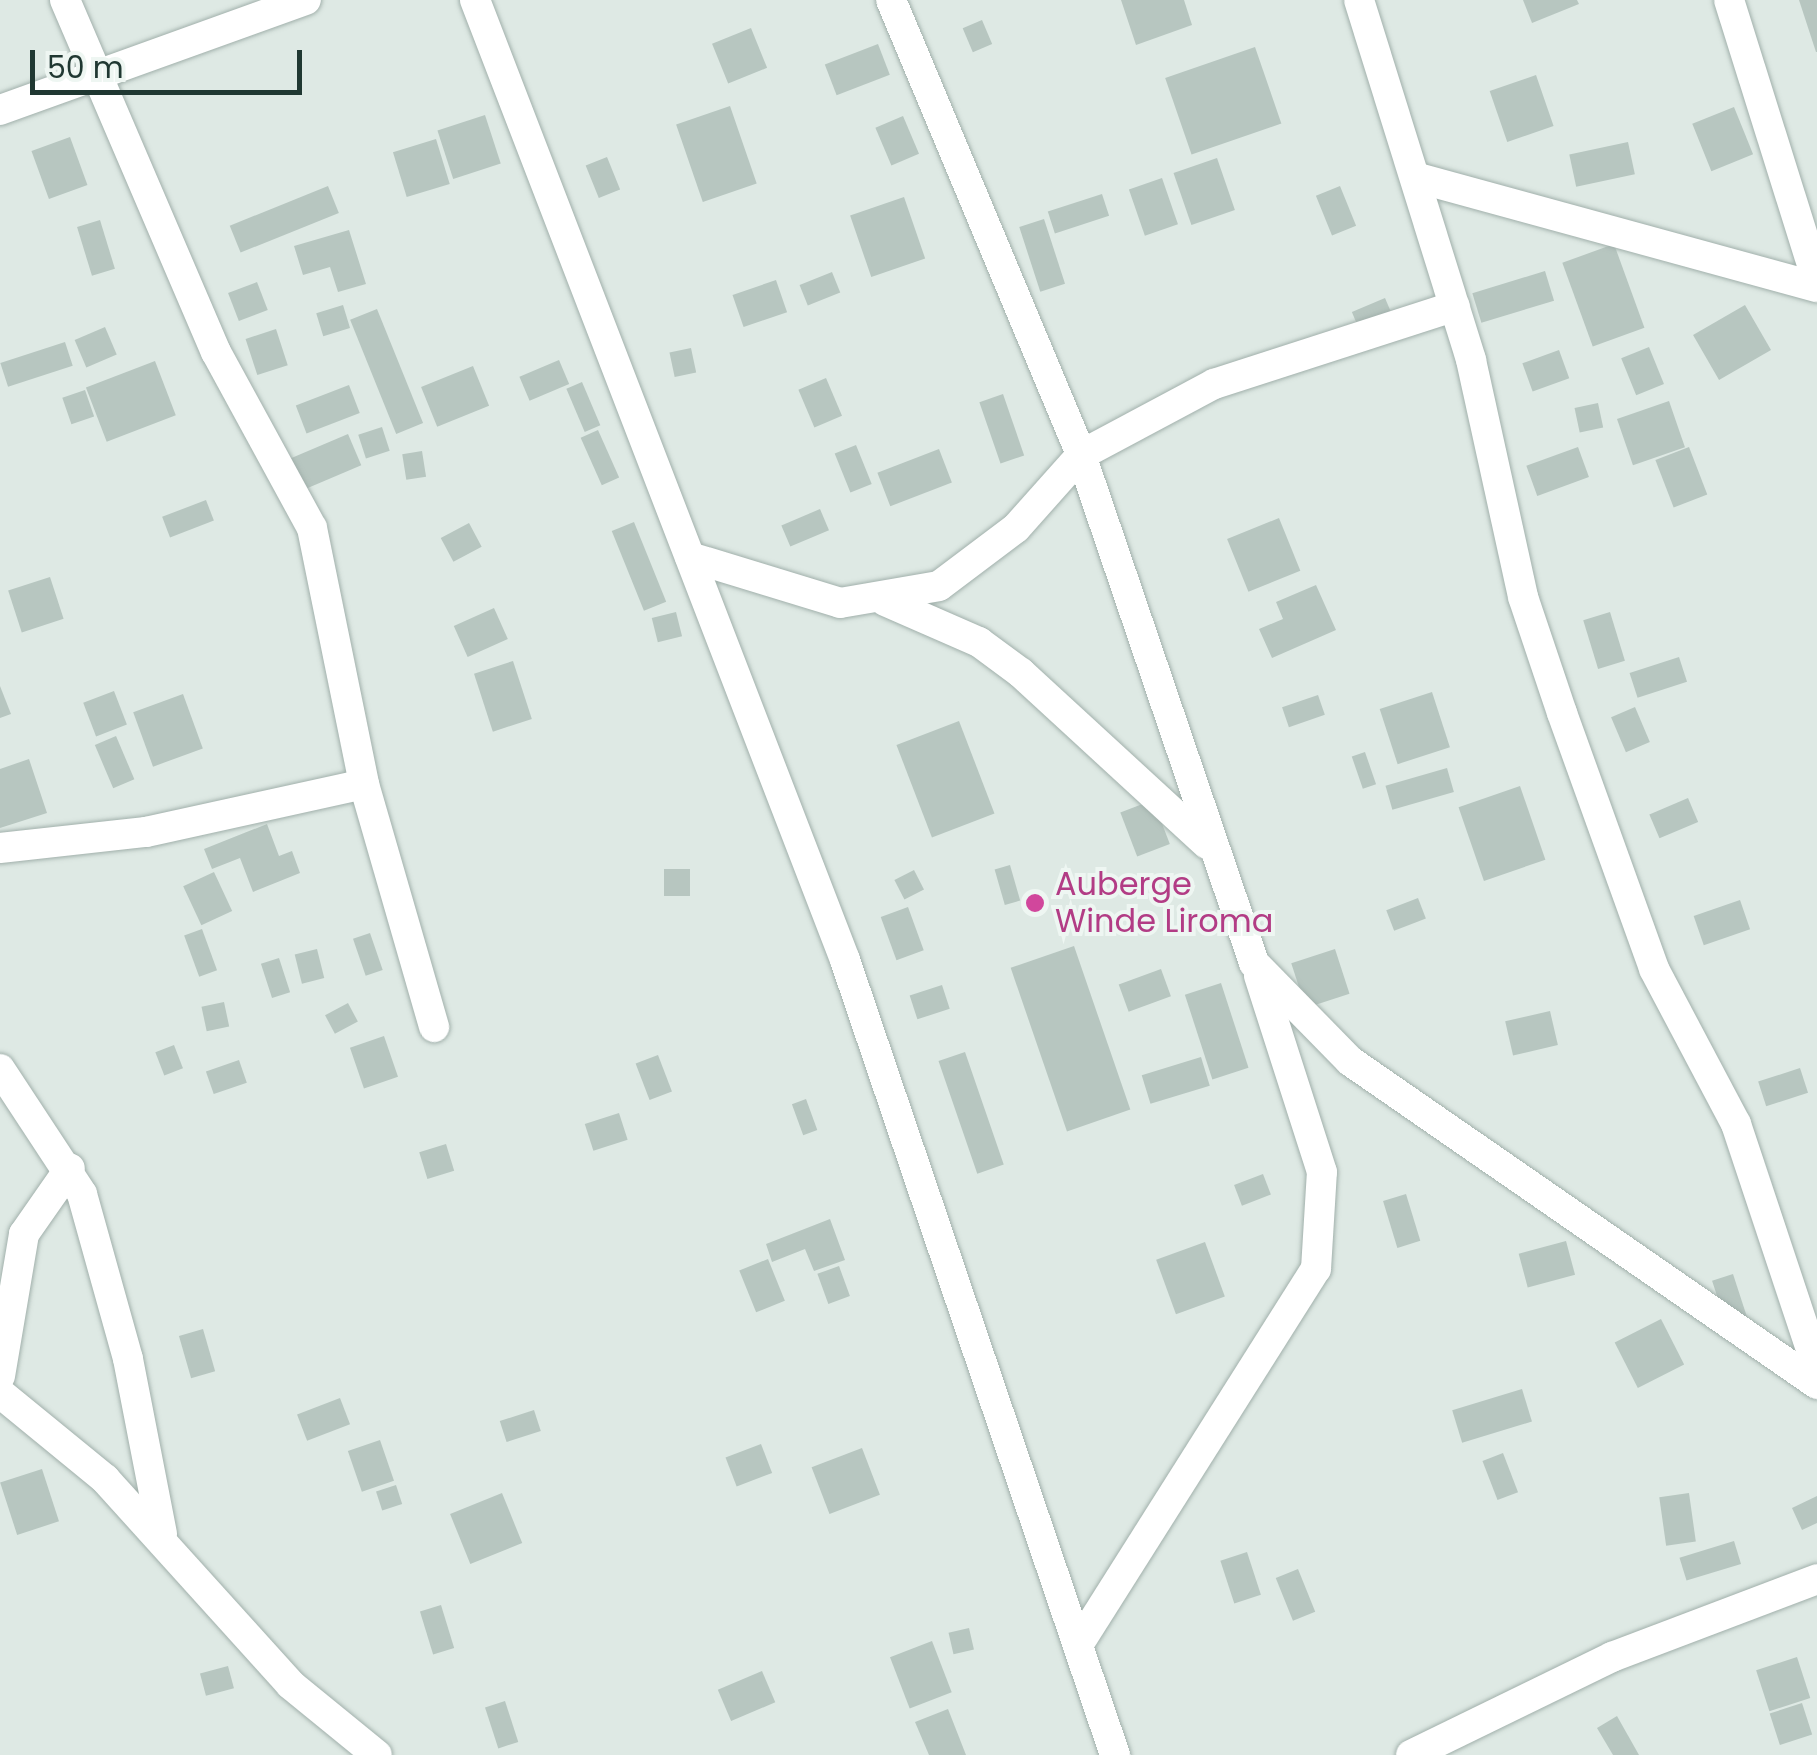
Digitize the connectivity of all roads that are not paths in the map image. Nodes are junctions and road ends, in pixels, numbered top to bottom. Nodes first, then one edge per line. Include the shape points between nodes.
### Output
1 (66, 0) edge
2 (306, 0) edge
3 (475, 0) edge
4 (891, 0) edge
5 (1359, 0) edge
6 (1729, 0) edge
7 (92, 78) junction
8 (0, 110) edge
9 (1418, 178) junction
10 (1817, 284) edge
11 (1455, 306) junction
12 (1081, 455) junction
13 (690, 557) junction
14 (885, 600) junction
15 (364, 784) junction
16 (0, 848) edge
17 (1211, 848) junction
18 (1254, 964) junction
19 (434, 1027) dead end
20 (0, 1069) edge
21 (70, 1168) junction
22 (1817, 1366) edge
23 (0, 1376) edge
24 (1817, 1384) edge
25 (0, 1393) edge
26 (162, 1534) junction
27 (1817, 1579) edge
28 (1078, 1645) junction
29 (377, 1755) edge
30 (1115, 1755) edge
31 (1411, 1755) edge

1 - 7 street
2 - 7 street
3 - 13 street
4 - 12 street
5 - 9 street
6 - 10 street
7 - 8 street
7 - 15 street via 216,352 312,528
9 - 10 street
9 - 11 street
11 - 12 street via 1214,384
11 - 22 street via 1524,597 1562,713 1654,969 1736,1124
12 - 14 street via 984,556 939,586
12 - 17 street
13 - 14 street via 840,603
13 - 28 street via 845,960
14 - 17 street via 978,642
15 - 16 street via 146,832
15 - 19 street
17 - 18 street
18 - 24 street via 1350,1060
18 - 28 street via 1322,1172 1316,1270
20 - 21 street
21 - 23 street via 24,1234
21 - 26 street via 128,1358
25 - 26 street
26 - 29 street via 290,1684
27 - 31 street via 1629,1650
28 - 30 street

